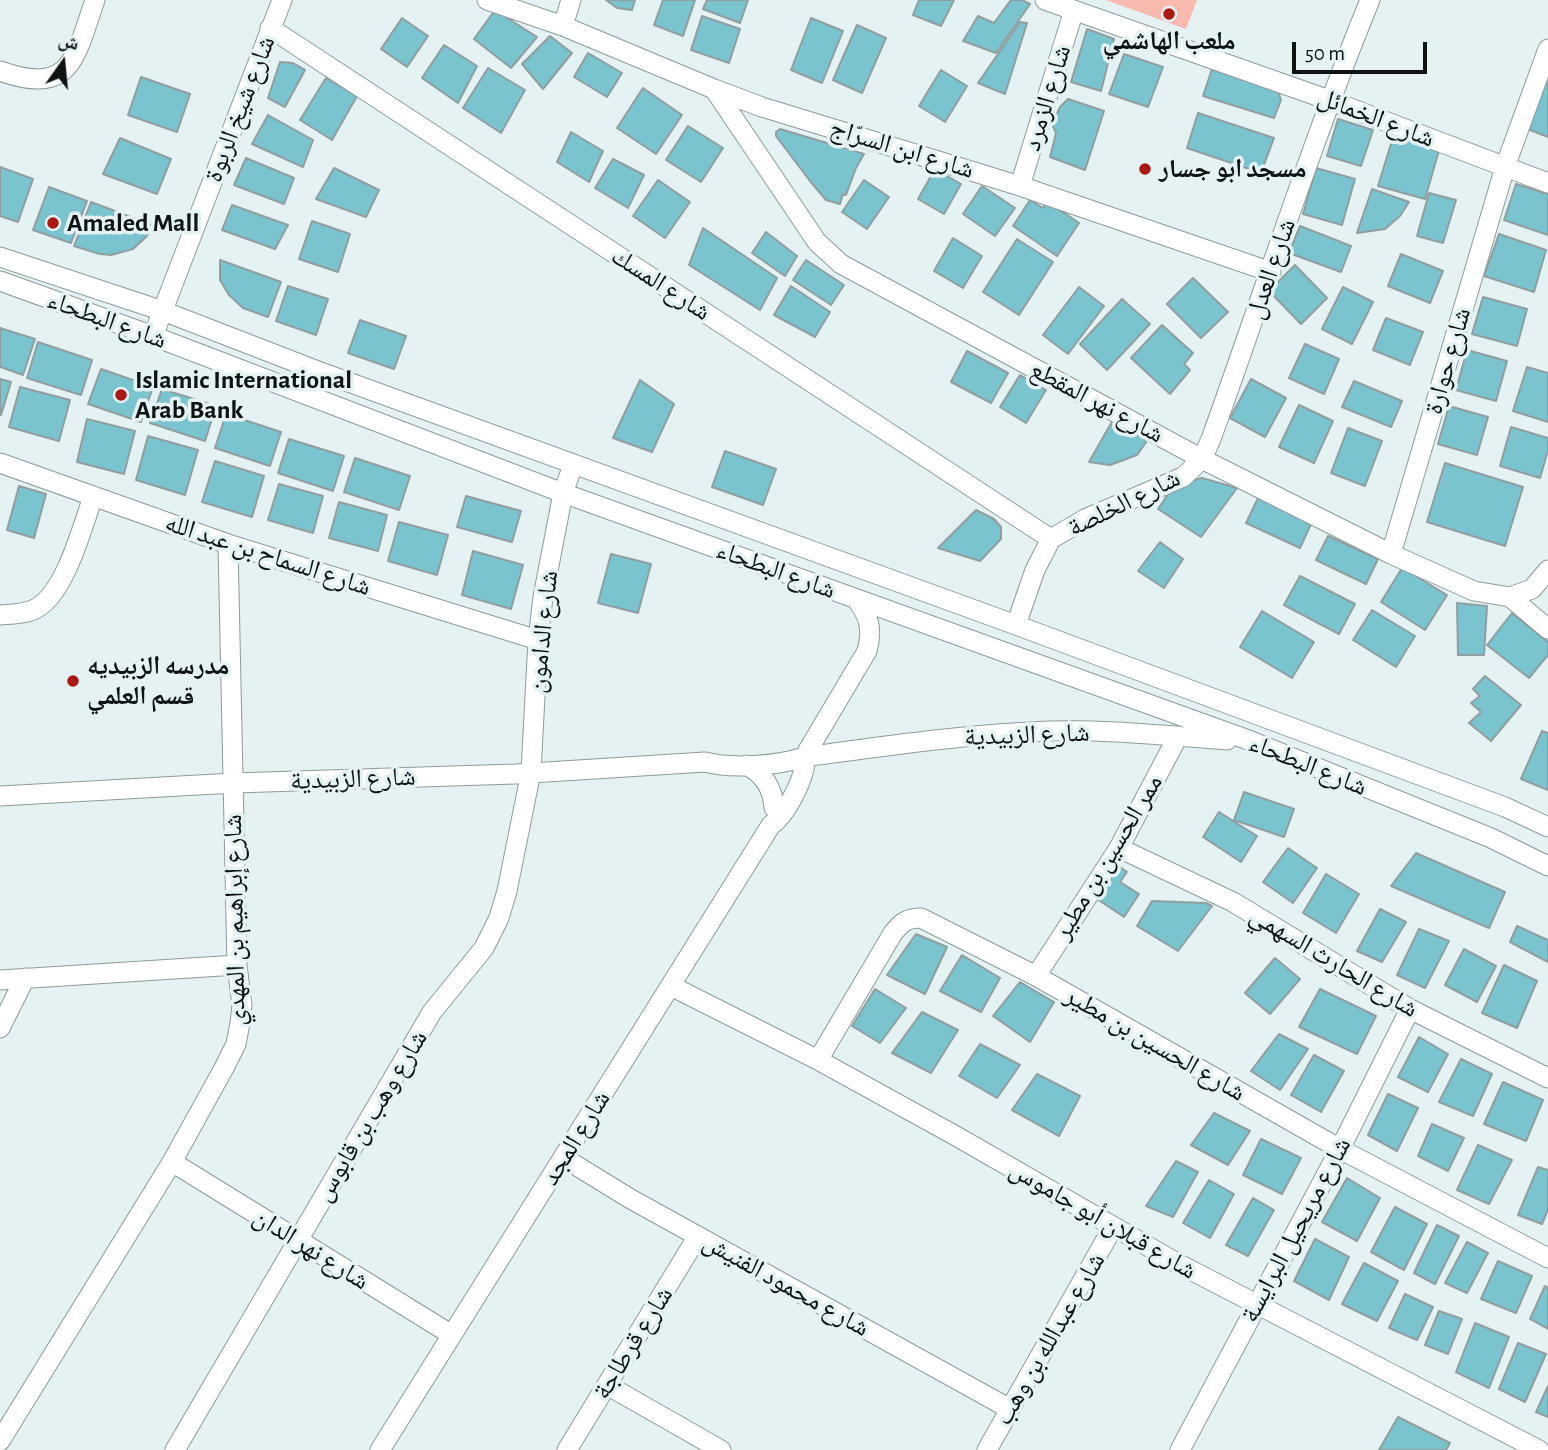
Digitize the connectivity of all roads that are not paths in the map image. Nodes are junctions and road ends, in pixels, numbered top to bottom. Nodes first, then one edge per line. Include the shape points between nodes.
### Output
1 (95, 0) edge
2 (282, 0) edge
3 (487, 0) edge
4 (571, 0) edge
5 (1045, 0) edge
6 (1370, 0) edge
7 (1074, 10) junction
8 (563, 26) junction
9 (270, 28) junction
10 (1548, 49) edge
11 (0, 71) edge
12 (714, 89) junction
13 (1329, 100) junction
14 (1505, 167) junction
15 (1548, 183) edge
16 (1020, 186) junction
17 (0, 257) edge
18 (1271, 272) junction
19 (0, 281) edge
20 (163, 311) junction
21 (153, 336) junction
22 (1202, 459) junction
23 (0, 463) edge
24 (573, 465) junction
25 (563, 493) junction
26 (93, 497) junction
27 (1051, 539) junction
28 (228, 544) junction
29 (1391, 554) junction
30 (1548, 570) edge
31 (1510, 597) junction
32 (856, 599) junction
33 (0, 615) edge
34 (1016, 625) junction
35 (1548, 629) edge
36 (538, 640) junction
37 (1178, 736) junction
38 (1251, 741) junction
39 (843, 752) junction
40 (804, 757) junction
41 (705, 762) junction
42 (746, 765) junction
43 (531, 772) junction
44 (234, 783) junction
45 (797, 786) junction
46 (0, 796) edge
47 (772, 817) junction
48 (1548, 827) edge
49 (1119, 848) junction
50 (1548, 866) edge
51 (237, 965) junction
52 (1036, 976) junction
53 (25, 978) junction
54 (0, 980) edge
55 (671, 986) junction
56 (1410, 1009) junction
57 (0, 1028) edge
58 (818, 1060) junction
59 (1548, 1078) edge
60 (1340, 1149) junction
61 (564, 1158) junction
62 (172, 1162) junction
63 (1113, 1227) junction
64 (698, 1237) junction
65 (297, 1241) junction
66 (1548, 1258) edge
67 (1257, 1306) junction
68 (452, 1335) junction
69 (607, 1385) junction
70 (1010, 1409) junction
71 (0, 1441) edge
72 (175, 1450) edge
73 (380, 1450) edge
74 (567, 1450) edge
75 (722, 1450) edge
76 (986, 1450) edge
77 (1180, 1450) edge
78 (1539, 1450) edge

1 - 11 street via 75,56 65,70 37,81
2 - 9 street, شارع شيخ الربوة
3 - 8 street, شارع ابن السرّاج
4 - 8 street
5 - 7 street, شارع الخمائل
6 - 13 street, شارع العدل
7 - 13 street, شارع الخمائل
7 - 16 street, شارع الزمرد
8 - 12 street, شارع ابن السرّاج
9 - 20 street, شارع شيخ الربوة
9 - 27 street, شارع المسك
10 - 14 street, شارع حوارة
12 - 16 street, شارع ابن السرّاج
12 - 22 street, شارع نهر المقطع via 817,242 841,264
13 - 14 street, شارع الخمائل
13 - 18 street, شارع العدل
14 - 15 street, شارع الخمائل
14 - 29 street, شارع حوارة
16 - 18 street, شارع ابن السرّاج
17 - 20 street, شارع البطحاء
18 - 22 street, شارع العدل
19 - 21 street, شارع البطحاء
20 - 21 street, شارع شيخ الربوة
20 - 24 street, شارع البطحاء
21 - 25 street, شارع البطحاء
22 - 27 street, شارع الخلصة via 1183,477 1085,519
22 - 29 street, شارع نهر المقطع
23 - 26 street, شارع السماح بن عبد الله
24 - 25 street, شارع الدامون
24 - 34 street, شارع البطحاء
25 - 32 street, شارع البطحاء
25 - 36 street, شارع الدامون
26 - 28 street, شارع السماح بن عبد الله
26 - 33 street via 64,576 53,592 37,608
27 - 34 street, شارع الخلصة
28 - 36 street, شارع السماح بن عبد الله
28 - 44 street, شارع إبراهيم بن المهدي
29 - 31 street, شارع نهر المقطع via 1474,591
30 - 31 street via 1532,589
31 - 35 street
32 - 38 street, شارع البطحاء
32 - 40 street, شارع المجد via 868,617 867,651
34 - 48 street, شارع البطحاء
36 - 43 street, شارع الدامون
37 - 38 street, شارع الزبيدية
37 - 39 street, شارع الزبيدية via 1052,731 973,735
37 - 49 street, ممر الحسين بن مطير
38 - 50 street, شارع البطحاء via 1491,838
39 - 40 street, شارع الزبيدية
39 - 45 street
40 - 41 street, شارع الزبيدية via 793,751 729,754
40 - 42 street, شارع الزبيدية
40 - 45 street, شارع المجد via 806,764
40 - 47 street, شارع المجد
41 - 42 street, شارع الزبيدية
41 - 43 street, شارع الزبيدية
42 - 47 street via 770,787
43 - 44 street, شارع الزبيدية
43 - 65 street, شارع وهب بن قابوس via 499,918 484,948 432,1012
44 - 46 street, شارع الزبيدية
44 - 51 street, شارع إبراهيم بن المهدي
45 - 47 street, شارع المجد via 784,814
47 - 55 street, شارع المجد
49 - 52 street, ممر الحسين بن مطير
49 - 56 street, شارع الحارث السهمي via 1233,902
51 - 53 street
51 - 62 street, شارع إبراهيم بن المهدي via 242,1005 236,1044
52 - 58 street, شارع الحسين بن مطير via 935,923 911,918 893,933
52 - 60 street, شارع الحسين بن مطير
53 - 54 street
53 - 57 street
55 - 58 street, شارع قبلان أبو جاموس
55 - 61 street, شارع المجد
56 - 59 street, شارع الحارث السهمي
56 - 60 street, شارع مريحيل البرايسة
58 - 63 street, شارع قبلان أبو جاموس
60 - 66 street, شارع الحسين بن مطير
60 - 67 street, شارع مريحيل البرايسة
61 - 64 street, شارع محمود الفنيش
61 - 68 street, شارع المجد
62 - 65 street, شارع نهر الدان
62 - 71 street, شارع إبراهيم بن المهدي
63 - 67 street, شارع قبلان أبو جاموس
63 - 70 street, شارع عبدالله بن وهب
64 - 69 street, شارع قرطاجة
64 - 70 street, شارع محمود الفنيش
65 - 68 street, شارع نهر الدان
65 - 72 street, شارع وهب بن قابوس
67 - 77 street, شارع مريحيل البرايسة
67 - 78 street, شارع قبلان أبو جاموس
68 - 73 street, شارع المجد
69 - 74 street, شارع قرطاجة
69 - 75 street
70 - 76 street, شارع عبدالله بن وهب

